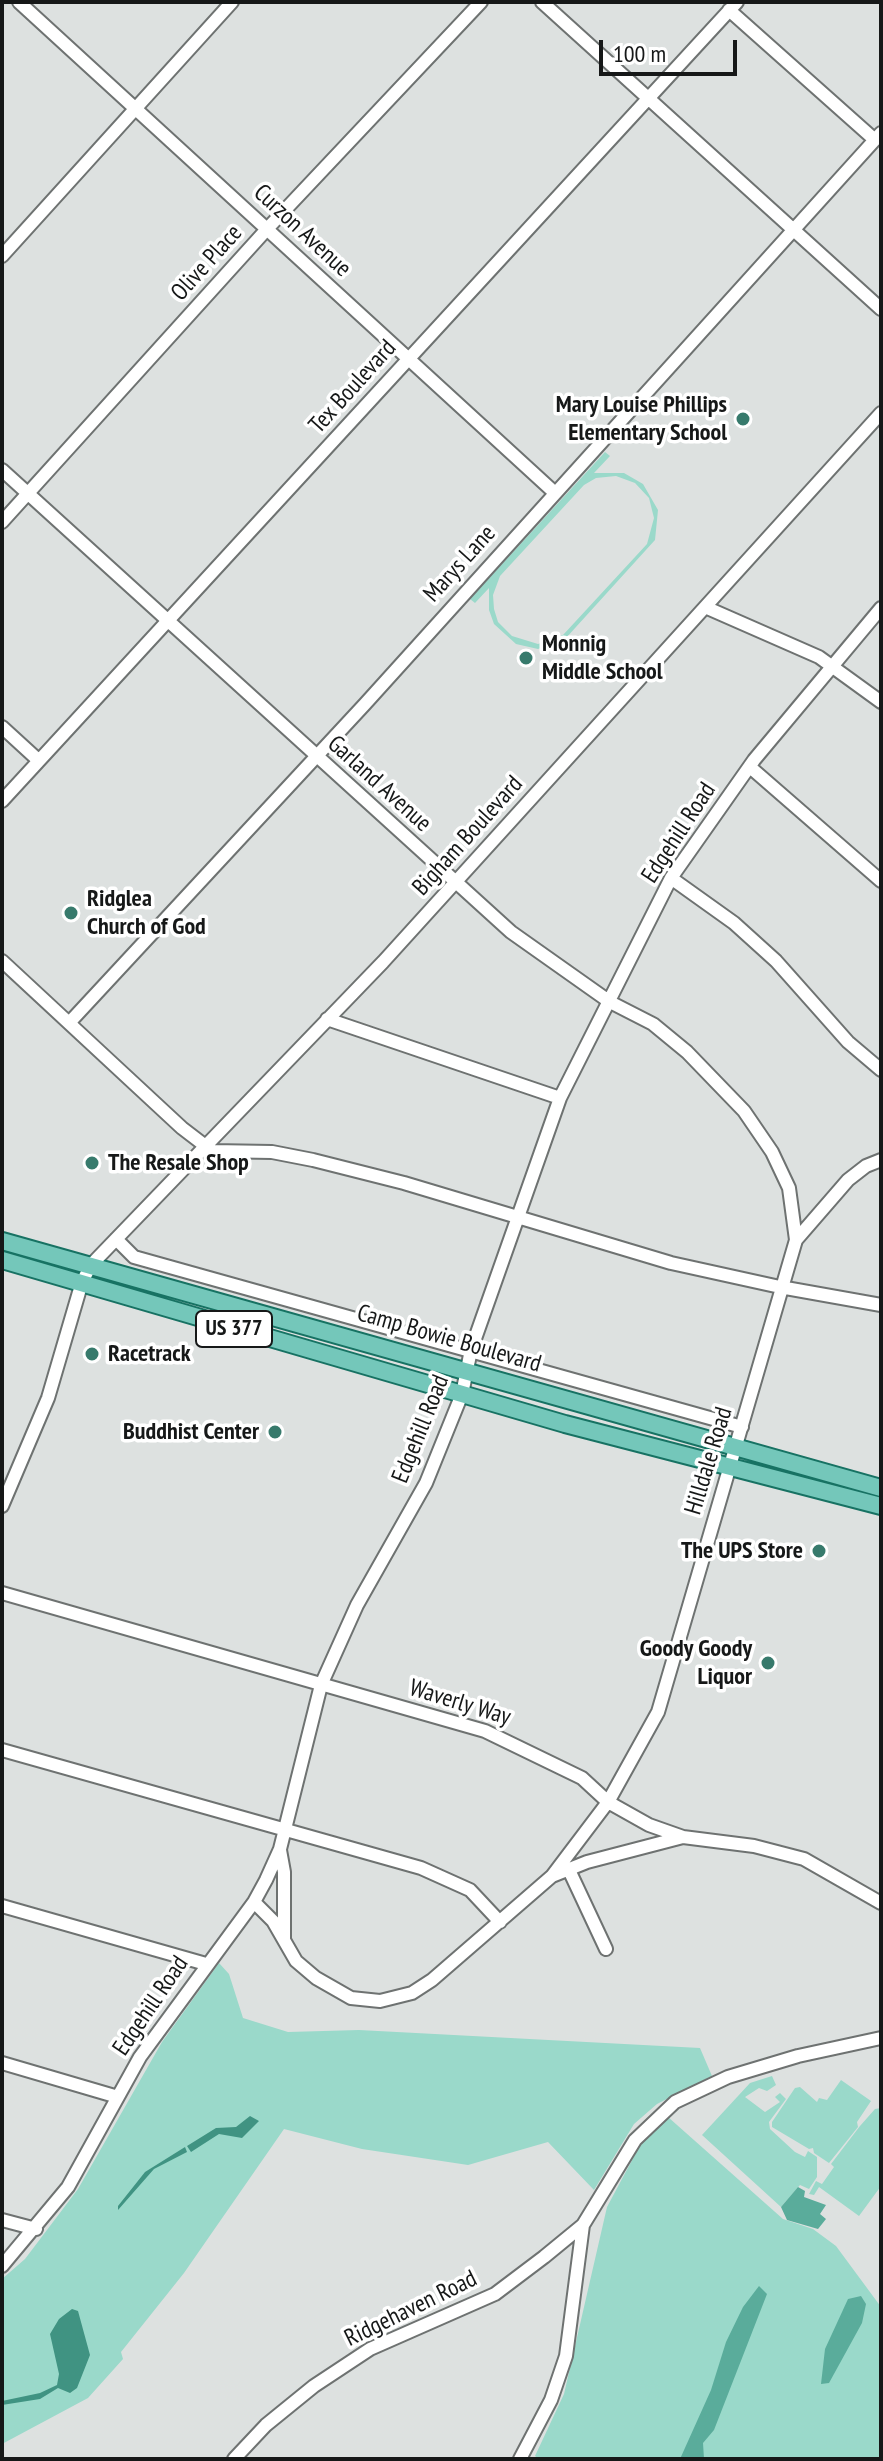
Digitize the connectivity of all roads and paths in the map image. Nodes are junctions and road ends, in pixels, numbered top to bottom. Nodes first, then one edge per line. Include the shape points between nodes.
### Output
1 (19, 2) edge
2 (232, 2) edge
3 (481, 2) edge
4 (542, 2) edge
5 (733, 6) edge
6 (648, 99) junction
7 (136, 109) junction
8 (878, 137) edge
9 (267, 229) junction
10 (795, 229) junction
11 (2, 256) edge
12 (881, 309) edge
13 (408, 358) junction
14 (881, 413) edge
15 (2, 470) edge
16 (555, 493) junction
17 (28, 494) junction
18 (2, 522) edge
19 (705, 607) junction
20 (881, 608) edge
21 (165, 621) junction
22 (832, 666) junction
23 (881, 702) edge
24 (2, 727) edge
25 (316, 756) junction
26 (37, 759) junction
27 (750, 767) junction
28 (2, 801) edge
29 (671, 878) junction
30 (881, 881) edge
31 (456, 882) junction
32 (2, 961) edge
33 (610, 1002) junction
34 (327, 1019) junction
35 (69, 1023) junction
36 (881, 1070) edge
37 (560, 1098) junction
38 (206, 1147) junction
39 (881, 1160) edge
40 (516, 1219) junction
41 (116, 1239) junction
42 (796, 1240) junction
43 (2, 1241) edge
44 (2, 1260) edge
45 (91, 1265) junction
46 (82, 1282) junction
47 (780, 1287) junction
48 (881, 1305) edge
49 (272, 1317) junction
50 (266, 1338) junction
51 (471, 1350) junction
52 (468, 1369) junction
53 (462, 1394) junction
54 (742, 1427) junction
55 (734, 1449) junction
56 (729, 1469) junction
57 (881, 1488) edge
58 (2, 1506) edge
59 (881, 1506) edge
60 (2, 1593) edge
61 (321, 1685) junction
62 (2, 1750) edge
63 (608, 1802) junction
64 (283, 1829) junction
65 (683, 1837) junction
66 (280, 1849) junction
67 (569, 1870) junction
68 (552, 1876) junction
69 (254, 1902) junction
70 (881, 1903) edge
71 (2, 1906) edge
72 (500, 1922) junction
73 (284, 1938) junction
74 (606, 1949) dead end
75 (206, 1964) junction
76 (881, 2038) edge
77 (2, 2063) edge
78 (118, 2097) junction
79 (2, 2220) edge
80 (583, 2225) junction
81 (36, 2229) junction
82 (2, 2266) edge
83 (234, 2459) edge
84 (520, 2459) edge

1 - 7 street, Curzon Avenue
2 - 7 street
3 - 9 street, Olive Place
4 - 6 street
5 - 6 street, Tex Boulevard
5 - 8 street
6 - 10 street
6 - 13 street, Tex Boulevard
7 - 9 street, Curzon Avenue
7 - 11 street
8 - 10 street, Marys Lane
9 - 13 street, Curzon Avenue
9 - 17 street, Olive Place
10 - 12 street
10 - 16 street, Marys Lane
13 - 16 street, Curzon Avenue
13 - 21 street, Tex Boulevard
14 - 19 street, Bigham Boulevard
15 - 17 street, Garland Avenue
16 - 25 street, Marys Lane
17 - 18 street, Olive Place
17 - 21 street, Garland Avenue
19 - 22 street
19 - 31 street, Bigham Boulevard
20 - 22 street, Edgehill Road
21 - 25 street, Garland Avenue
21 - 26 street, Tex Boulevard
22 - 23 street
22 - 27 street, Edgehill Road
24 - 26 street
25 - 31 street, Garland Avenue
25 - 35 street, Marys Lane
26 - 28 street, Tex Boulevard
27 - 29 street, Edgehill Road
27 - 30 street
29 - 33 street, Edgehill Road
29 - 36 street via 776,961 848,1042
31 - 33 street, Garland Avenue via 518,939
31 - 34 street, Bigham Boulevard
32 - 35 street
33 - 37 street, Edgehill Road
33 - 42 street, Garland Avenue via 653,1024 744,1111 789,1188
34 - 37 street
34 - 38 street, Bigham Boulevard
35 - 38 street
37 - 40 street, Edgehill Road
38 - 40 street via 313,1160
38 - 41 street, Bigham Boulevard
39 - 42 street, Hilldale Road via 848,1180
40 - 47 street
40 - 51 street, Edgehill Road
41 - 45 street, Bigham Boulevard
41 - 51 street via 134,1257
42 - 47 street, Hilldale Road
43 - 45 main road, Camp Bowie Boulevard / US 377
44 - 46 main road, Camp Bowie Boulevard / US 377
45 - 46 street, Bigham Boulevard
45 - 49 main road, Camp Bowie Boulevard / US 377
46 - 50 main road, Camp Bowie Boulevard / US 377
46 - 58 street, Bigham Boulevard via 48,1398
47 - 48 street
47 - 54 street, Hilldale Road
49 - 50 main road
49 - 52 main road, Camp Bowie Boulevard / US 377
50 - 53 main road, Camp Bowie Boulevard / US 377
51 - 52 street, Edgehill Road
51 - 54 street
52 - 53 street, Edgehill Road
52 - 55 main road, Camp Bowie Boulevard / US 377
53 - 56 main road, Camp Bowie Boulevard / US 377
53 - 61 street, Edgehill Road via 426,1483 357,1605
54 - 55 street, Hilldale Road
55 - 56 street, Hilldale Road
55 - 57 main road, Camp Bowie Boulevard / US 377
56 - 59 main road, Camp Bowie Boulevard / US 377
56 - 63 street, Hilldale Road via 658,1712
60 - 61 street, Waverly Way
61 - 63 street, Waverly Way via 514,1742 582,1778
61 - 64 street, Edgehill Road
62 - 64 street
63 - 65 street, Waverly Way
63 - 68 street, Hilldale Road
64 - 66 street, Edgehill Road
64 - 72 street via 448,1878 470,1890
65 - 67 street, Hilldale Road
65 - 70 street, Waverly Way via 804,1859
66 - 69 street, Edgehill Road
66 - 73 street
67 - 68 street, Hilldale Road
67 - 74 street
68 - 72 street, Hilldale Road
69 - 73 street, Hilldale Road
69 - 75 street, Edgehill Road
71 - 75 street
72 - 73 street, Hilldale Road via 432,1980 412,1993 380,2001 351,1998 316,1978 296,1961
75 - 78 street, Edgehill Road
76 - 80 street, Ridgehaven Road via 739,2073 675,2102 635,2140
77 - 78 street
78 - 81 street, Edgehill Road via 68,2187
79 - 81 street
80 - 83 street, Ridgehaven Road via 495,2294 370,2349 314,2386
80 - 84 street via 566,2356 551,2400
81 - 82 street, Edgehill Road

